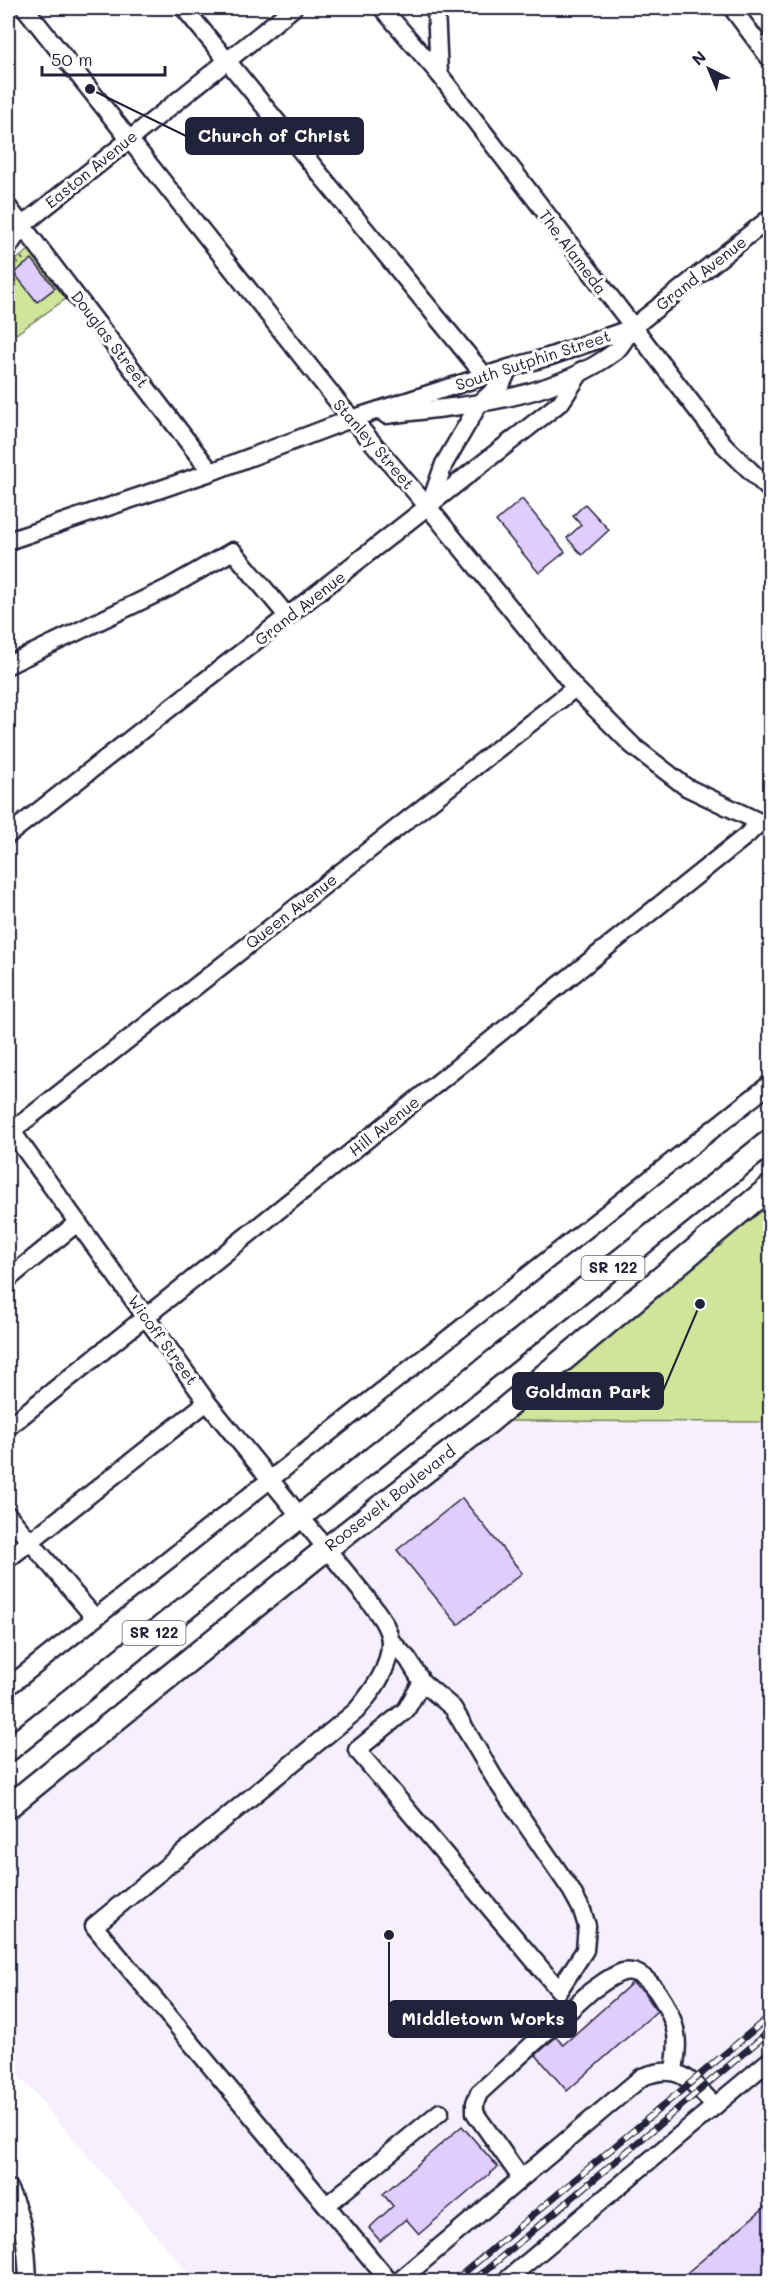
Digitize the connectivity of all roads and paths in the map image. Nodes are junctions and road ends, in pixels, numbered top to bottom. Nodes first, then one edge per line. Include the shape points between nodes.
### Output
1 (26, 8) edge
2 (184, 8) edge
3 (293, 8) edge
4 (388, 8) edge
5 (436, 8) edge
6 (732, 8) edge
7 (771, 58) edge
8 (226, 61) junction
9 (439, 74) junction
10 (128, 139) junction
11 (8, 207) edge
12 (771, 218) edge
13 (23, 225) junction
14 (8, 248) edge
15 (23, 258) dead end
16 (8, 271) edge
17 (632, 328) junction
18 (509, 368) junction
19 (582, 370) junction
20 (485, 376) junction
21 (478, 404) junction
22 (351, 419) junction
23 (211, 472) junction
24 (771, 490) edge
25 (429, 508) junction
26 (8, 541) edge
27 (288, 617) junction
28 (8, 665) edge
29 (576, 688) junction
30 (765, 825) edge
31 (8, 835) edge
32 (771, 1084) edge
33 (8, 1130) edge
34 (771, 1141) edge
35 (771, 1187) edge
36 (77, 1223) junction
37 (8, 1280) edge
38 (147, 1316) junction
39 (207, 1402) junction
40 (8, 1427) edge
41 (269, 1480) junction
42 (8, 1515) edge
43 (300, 1517) junction
44 (30, 1541) junction
45 (326, 1549) junction
46 (8, 1559) edge
47 (94, 1618) junction
48 (390, 1640) junction
49 (422, 1682) junction
50 (8, 1687) edge
51 (8, 1749) edge
52 (8, 1807) edge
53 (771, 2060) edge
54 (674, 2070) junction
55 (715, 2106) junction
56 (440, 2112) dead end
57 (521, 2178) junction
58 (8, 2188) edge
59 (327, 2205) junction
60 (28, 2282) edge
61 (390, 2282) edge
62 (398, 2282) edge
63 (504, 2282) edge

1 - 10 street, Stanley Street
2 - 8 street
3 - 8 street, Easton Avenue
4 - 9 street, The Alameda
5 - 9 street
6 - 7 street
8 - 10 street, Easton Avenue
8 - 20 street
9 - 17 street, The Alameda
10 - 13 street, Easton Avenue
10 - 22 street, Stanley Street
11 - 13 street, Douglas Street
12 - 17 street, Grand Avenue
13 - 14 street, Easton Avenue
13 - 23 street, Douglas Street
15 - 16 path
17 - 18 street, South Sutphin Street
17 - 19 street, South Sutphin Street via 617,350
17 - 24 street, The Alameda via 724,446
18 - 20 street, South Sutphin Street
18 - 21 street via 502,383
19 - 21 street, South Sutphin Street via 542,390
19 - 25 street, Grand Avenue via 561,402
20 - 22 street, South Sutphin Street
21 - 22 street, South Sutphin Street
21 - 25 street via 444,464
22 - 23 street, South Sutphin Street
22 - 25 street, Stanley Street
23 - 26 street, South Sutphin Street
25 - 27 street, Grand Avenue
25 - 29 street, Stanley Street
27 - 28 street via 233,551 168,588
27 - 31 street, Grand Avenue
29 - 30 street, Stanley Street via 633,746 686,787
29 - 33 street, Queen Avenue
30 - 38 street, Hill Avenue via 747,835
32 - 41 street
33 - 36 street, Wicoff Street
34 - 43 main road, SR 122
35 - 45 main road, Roosevelt Boulevard / SR 122 via 489,1421
36 - 37 street
36 - 38 street, Wicoff Street
38 - 39 street, Wicoff Street
38 - 40 street, Hill Avenue
39 - 41 street, Wicoff Street
39 - 44 street
41 - 43 street, Wicoff Street
41 - 47 street
42 - 44 street
43 - 45 street, Wicoff Street
43 - 51 main road, SR 122
44 - 46 street
44 - 47 street
45 - 48 street, Wicoff Street via 381,1619
45 - 52 main road, Roosevelt Boulevard / SR 122
47 - 50 street
48 - 49 street, Wicoff Street
48 - 59 street via 385,1668 373,1692 356,1711 94,1926
49 - 49 street, Wicoff Street via 453,1708 582,1910 587,1926 585,1950 559,1990 357,1750 406,1710
53 - 55 street
54 - 55 street via 686,2076
54 - 57 street via 642,2077
54 - 57 street via 677,2053 672,2019 650,1983 625,1971 599,1985 479,2093 474,2103 476,2113
55 - 63 street
56 - 59 street
57 - 62 street
58 - 60 street via 18,2208 25,2239
59 - 61 street

